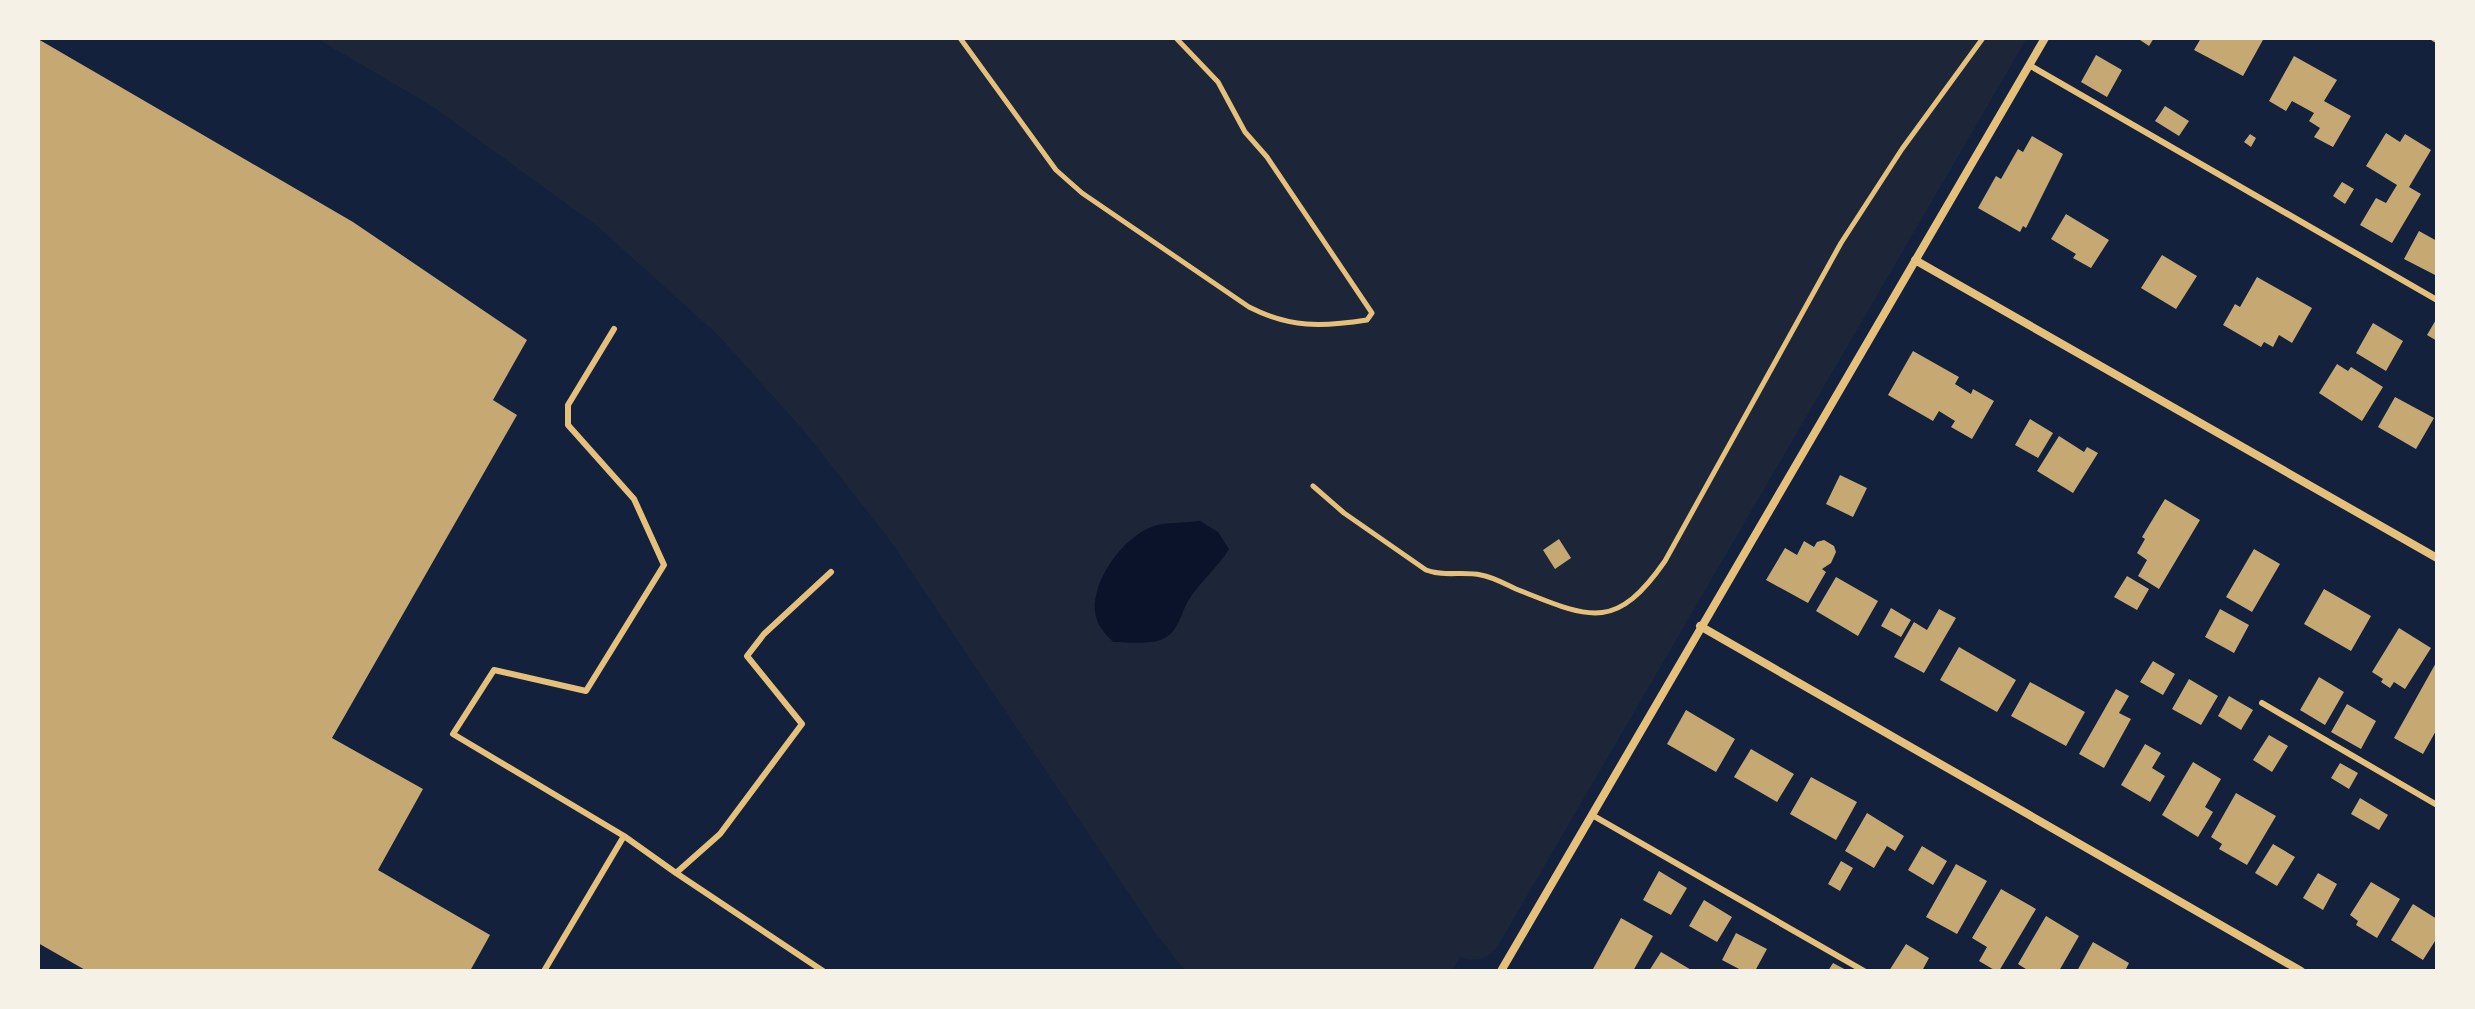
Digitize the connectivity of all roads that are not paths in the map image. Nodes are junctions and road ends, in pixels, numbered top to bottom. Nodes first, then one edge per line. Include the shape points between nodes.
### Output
1 (2045, 38) edge
2 (2029, 65) junction
3 (1915, 260) junction
4 (2437, 300) edge
5 (614, 329) dead end
6 (2437, 558) edge
7 (831, 572) dead end
8 (1700, 626) junction
9 (2262, 703) dead end
10 (2437, 805) edge
11 (1592, 815) junction
12 (624, 836) junction
13 (676, 873) junction
14 (544, 971) edge
15 (823, 971) edge
16 (1501, 971) edge
17 (1864, 971) edge
18 (2301, 971) edge

1 - 2 street
2 - 3 street
2 - 4 lane
3 - 6 street
3 - 8 street
5 - 12 lane via 568,405 568,425 634,499 664,565 586,691 494,670 453,734
7 - 13 lane via 747,656 802,724 720,834
8 - 11 street
8 - 18 street
9 - 10 lane
11 - 16 street
11 - 17 lane
12 - 13 lane
12 - 14 lane
13 - 15 lane

